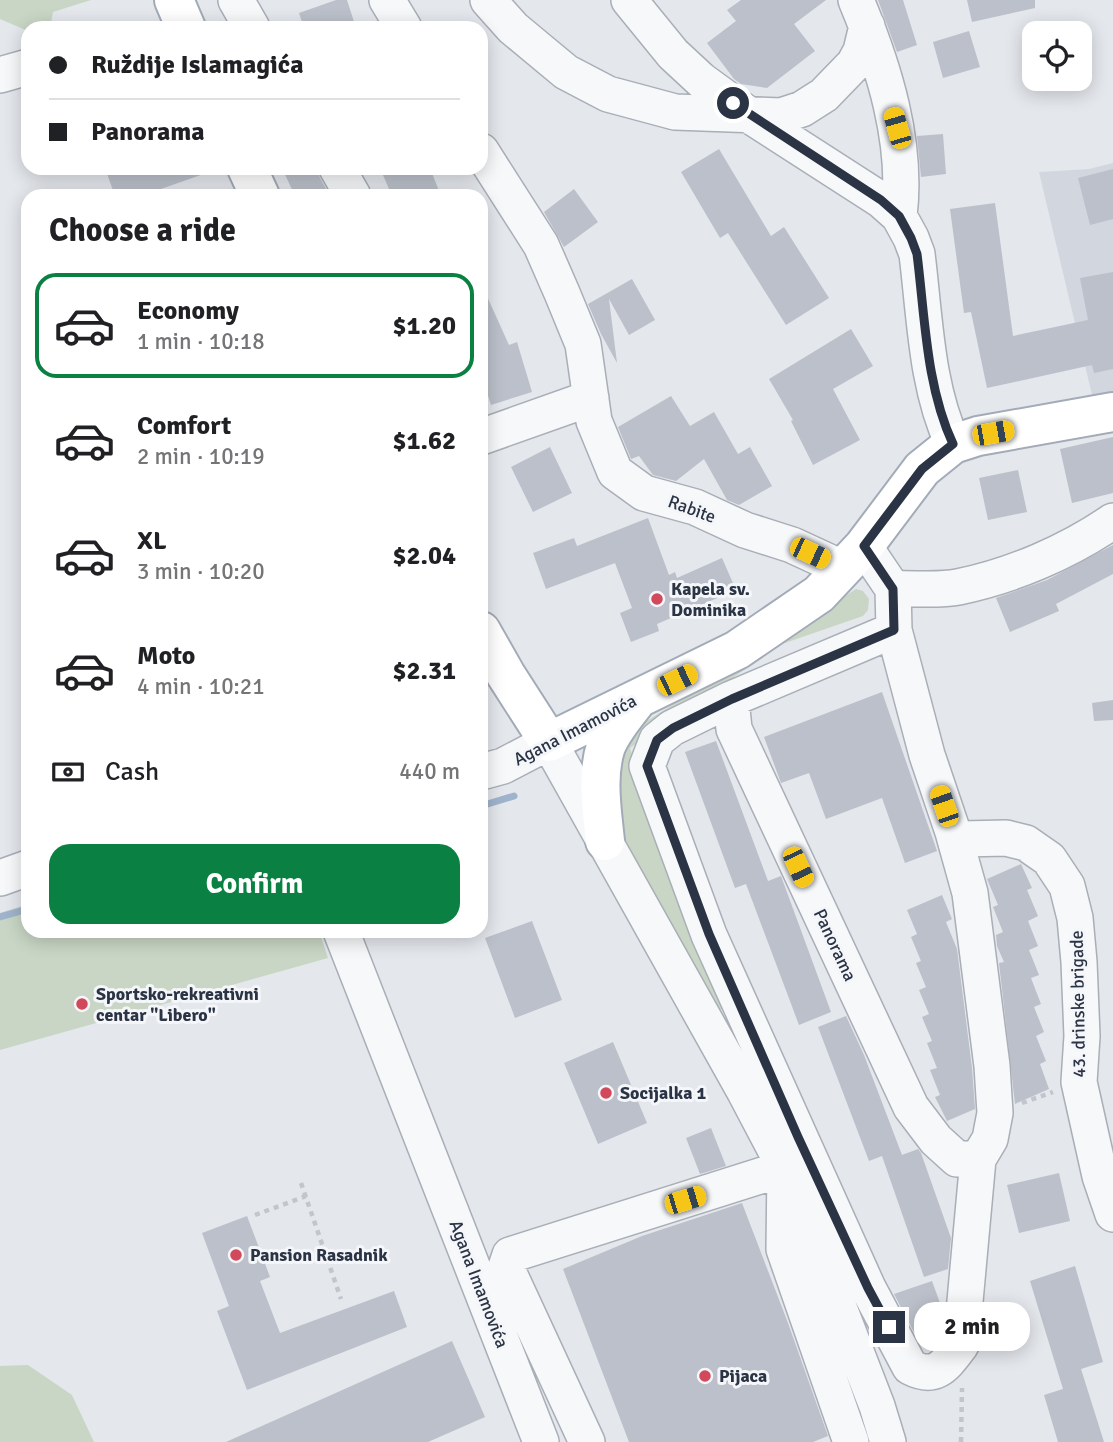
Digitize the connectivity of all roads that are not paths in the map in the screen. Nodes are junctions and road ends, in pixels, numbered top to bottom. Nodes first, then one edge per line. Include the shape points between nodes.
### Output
1 (236, 0) edge
2 (387, 0) edge
3 (488, 0) edge
4 (629, 0) edge
5 (862, 13) edge
6 (248, 21) edge
7 (400, 21) edge
8 (21, 69) edge
9 (0, 75) edge
10 (749, 115) junction
11 (488, 161) edge
12 (899, 216) junction
13 (591, 398) junction
14 (1113, 412) edge
15 (488, 435) edge
16 (953, 444) junction
17 (1113, 521) edge
18 (854, 558) junction
19 (893, 589) junction
20 (894, 630) junction
21 (488, 643) edge
22 (639, 698) junction
23 (732, 699) junction
24 (549, 742) junction
25 (488, 770) edge
26 (953, 832) junction
27 (605, 841) junction
28 (21, 870) edge
29 (0, 878) edge
30 (344, 938) edge
31 (978, 1159) junction
32 (785, 1168) junction
33 (1113, 1214) edge
34 (541, 1442) edge
35 (587, 1442) edge
36 (851, 1442) edge
37 (888, 1442) edge

1 - 6 street
2 - 7 street
3 - 10 street via 513,28 566,72 608,94 675,112
4 - 10 street via 673,54
5 - 10 street via 861,51 824,95 781,116
5 - 12 street via 897,128
8 - 9 street
10 - 12 street via 855,181
11 - 13 street, Rabite via 541,245 562,293 583,344
12 - 16 street via 917,254 934,385
13 - 15 street
13 - 18 street, Rabite via 594,421 615,472 644,493 695,507 792,545
14 - 16 main road
16 - 18 main road, Agana Imamovića via 922,469
17 - 19 street via 1090,537 1013,571 956,587
18 - 19 street
18 - 22 main road, Agana Imamovića via 819,594 737,650
19 - 20 street
20 - 23 street
20 - 26 street
21 - 24 main road
22 - 24 main road, Agana Imamovića
22 - 27 main road via 606,746 601,771
23 - 31 street, Panorama via 734,729 911,1107 957,1159
23 - 31 street via 657,740 647,766 714,947 868,1288 910,1367 919,1371 944,1367 961,1345
24 - 25 street, Agana Imamovića
24 - 27 street
26 - 31 street via 970,893 992,1066 995,1113 990,1139
26 - 33 street, 43. drinske brigade via 962,839 1006,838 1026,843 1049,859 1067,886 1079,962 1079,1082
27 - 32 street
28 - 29 street
30 - 34 street, Agana Imamovića
32 - 35 street via 510,1255 506,1267
32 - 36 street via 784,1249
32 - 37 street

